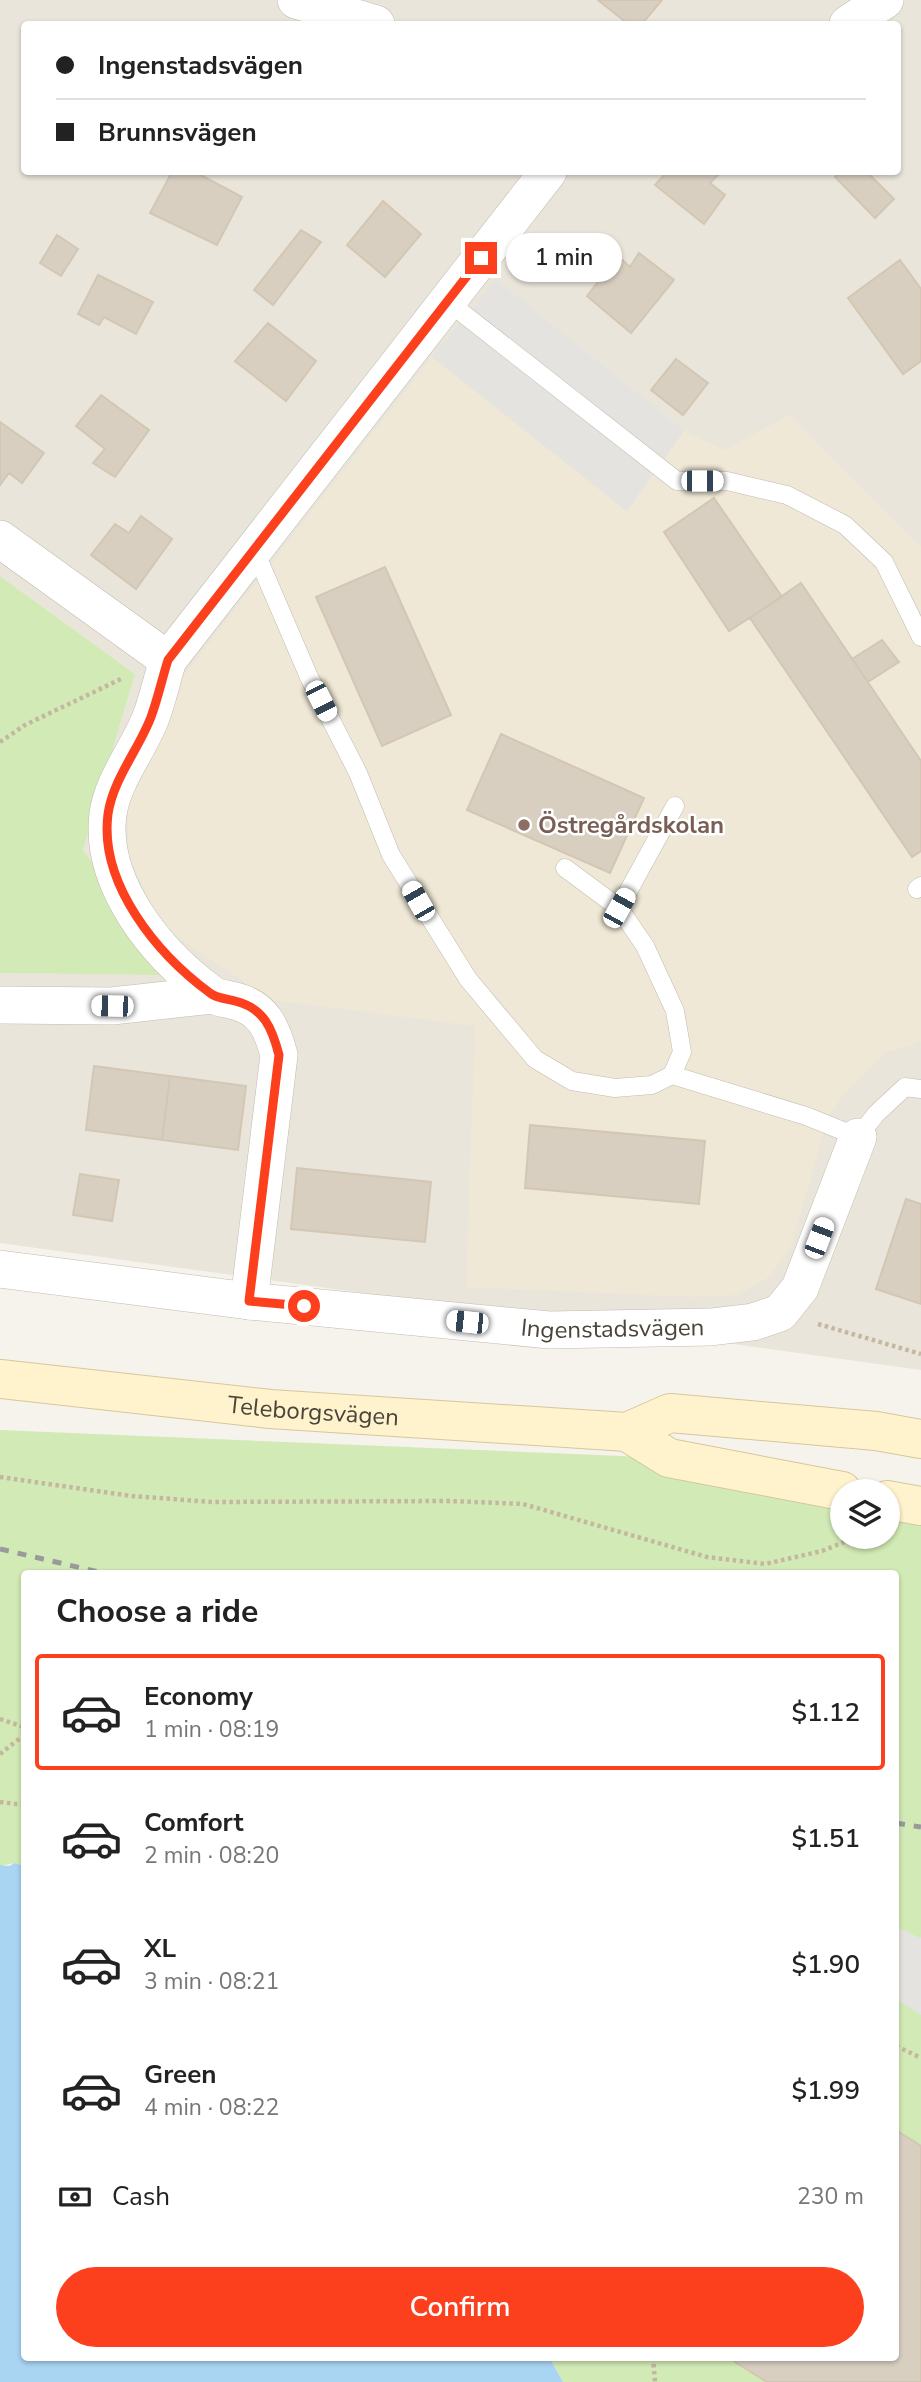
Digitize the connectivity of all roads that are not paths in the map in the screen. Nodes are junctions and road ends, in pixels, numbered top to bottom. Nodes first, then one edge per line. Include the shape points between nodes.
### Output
1 (296, 0) edge
2 (885, 0) edge
3 (366, 21) edge
4 (853, 21) edge
5 (546, 175) edge
6 (447, 301) junction
7 (0, 539) edge
8 (254, 549) junction
9 (921, 637) edge
10 (168, 660) junction
11 (675, 806) dead end
12 (565, 868) dead end
13 (619, 908) junction
14 (212, 995) junction
15 (0, 1005) edge
16 (672, 1075) junction
17 (921, 1089) edge
18 (858, 1137) junction
19 (0, 1269) edge
20 (249, 1301) junction
21 (0, 1379) edge
22 (627, 1432) junction
23 (921, 1440) edge
24 (830, 1489) edge
25 (900, 1502) edge
26 (921, 1506) edge

1 - 3 street
2 - 4 street
5 - 6 street
6 - 8 street
6 - 9 lane via 677,481 727,481 787,495 845,525 884,562
7 - 10 street
8 - 10 street
8 - 16 lane via 391,855 468,979 536,1059 572,1081 652,1086
10 - 14 street via 151,718 108,814 110,856 145,933
11 - 13 lane
12 - 13 lane
13 - 16 lane via 645,946 675,1011 682,1052
14 - 15 street via 112,1006
14 - 20 street via 247,1004 266,1019 279,1055
16 - 18 lane
17 - 18 lane via 905,1087
18 - 20 street, Ingenstadsvägen via 800,1288 780,1313 753,1321 711,1327 549,1330
19 - 20 street, Ingenstadsvägen
21 - 22 main road, Teleborgsvägen via 270,1409
22 - 23 main road, Teleborgsvägen via 670,1413 876,1431
22 - 24 main road, Teleborgsvägen via 669,1458
25 - 26 main road

